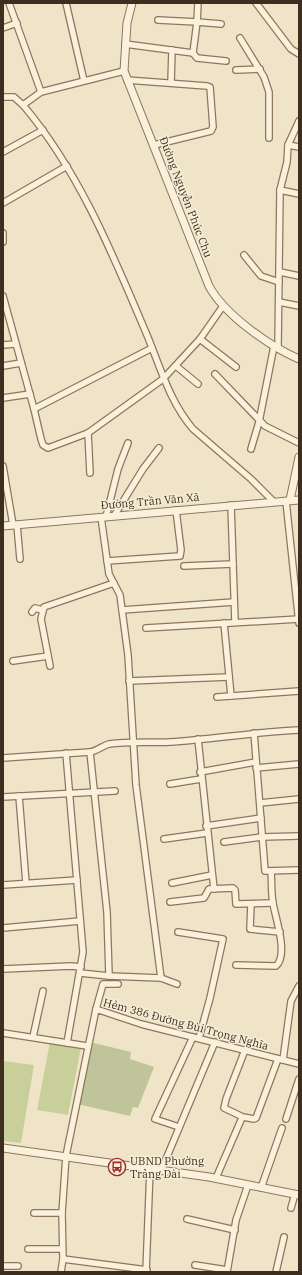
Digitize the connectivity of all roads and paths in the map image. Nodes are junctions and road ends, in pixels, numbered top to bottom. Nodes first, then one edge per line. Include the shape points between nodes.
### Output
1 (9, 3) edge
2 (66, 3) edge
3 (132, 3) edge
4 (198, 3) edge
5 (256, 3) edge
6 (158, 20) dead end
7 (197, 22) junction
8 (17, 23) junction
9 (221, 24) dead end
10 (3, 28) edge
11 (240, 38) dead end
12 (125, 44) junction
13 (172, 50) junction
14 (193, 53) junction
15 (299, 54) edge
16 (226, 61) dead end
17 (260, 69) junction
18 (236, 70) dead end
19 (124, 71) junction
20 (127, 80) junction
21 (84, 81) junction
22 (171, 83) junction
23 (41, 92) junction
24 (3, 97) edge
25 (23, 105) junction
26 (299, 121) edge
27 (43, 130) junction
28 (269, 138) dead end
29 (288, 144) junction
30 (154, 145) junction
31 (299, 147) edge
32 (3, 152) edge
33 (67, 166) junction
34 (280, 190) junction
35 (299, 194) edge
36 (3, 203) edge
37 (3, 233) edge
38 (3, 242) edge
39 (244, 255) dead end
40 (280, 272) junction
41 (299, 276) edge
42 (279, 282) junction
43 (3, 296) edge
44 (279, 302) junction
45 (224, 306) junction
46 (299, 306) edge
47 (5, 311) edge
48 (200, 339) junction
49 (16, 344) junction
50 (3, 345) edge
51 (276, 347) junction
52 (152, 348) junction
53 (299, 359) edge
54 (20, 363) junction
55 (3, 366) edge
56 (176, 366) junction
57 (236, 367) dead end
58 (215, 374) dead end
59 (163, 379) junction
60 (198, 384) dead end
61 (30, 394) junction
62 (3, 398) edge
63 (34, 409) junction
64 (259, 422) junction
65 (88, 433) junction
66 (128, 443) dead end
67 (299, 443) edge
68 (159, 448) dead end
69 (251, 450) dead end
70 (299, 457) edge
71 (3, 466) edge
72 (90, 473) dead end
73 (288, 500) junction
74 (299, 500) edge
75 (274, 502) junction
76 (231, 505) junction
77 (176, 510) junction
78 (114, 516) junction
79 (103, 517) junction
80 (15, 525) junction
81 (3, 526) edge
82 (20, 559) dead end
83 (107, 561) junction
84 (233, 564) junction
85 (184, 566) dead end
86 (114, 583) junction
87 (297, 595) edge
88 (234, 602) junction
89 (34, 608) dead end
90 (42, 610) junction
91 (122, 610) junction
92 (299, 619) edge
93 (235, 622) junction
94 (224, 623) junction
95 (299, 623) edge
96 (146, 628) dead end
97 (48, 656) junction
98 (13, 661) dead end
99 (50, 666) dead end
100 (229, 677) junction
101 (129, 681) junction
102 (299, 691) edge
103 (231, 696) junction
104 (216, 697) dead end
105 (299, 730) edge
106 (254, 732) junction
107 (198, 739) junction
108 (133, 741) junction
109 (90, 752) junction
110 (66, 753) junction
111 (3, 758) edge
112 (299, 764) edge
113 (256, 765) junction
114 (200, 772) junction
115 (201, 779) junction
116 (170, 784) dead end
117 (115, 791) dead end
118 (94, 792) junction
119 (68, 793) junction
120 (19, 796) junction
121 (3, 797) edge
122 (299, 799) edge
123 (260, 803) junction
124 (261, 818) junction
125 (206, 826) junction
126 (207, 833) junction
127 (299, 836) edge
128 (262, 837) junction
129 (164, 839) dead end
130 (224, 842) dead end
131 (299, 870) edge
132 (271, 872) junction
133 (212, 875) junction
134 (77, 880) junction
135 (26, 883) junction
136 (172, 883) dead end
137 (3, 885) edge
138 (214, 889) junction
139 (170, 902) dead end
140 (273, 903) junction
141 (251, 904) junction
142 (80, 921) junction
143 (3, 928) edge
144 (178, 932) dead end
145 (280, 932) junction
146 (236, 965) dead end
147 (3, 968) edge
148 (80, 970) junction
149 (109, 976) junction
150 (161, 978) junction
151 (118, 984) dead end
152 (176, 984) dead end
153 (299, 986) edge
154 (43, 991) dead end
155 (96, 1009) junction
156 (3, 1033) edge
157 (33, 1037) junction
158 (196, 1037) junction
159 (215, 1042) junction
160 (67, 1043) junction
161 (87, 1046) junction
162 (245, 1050) junction
163 (280, 1060) junction
164 (299, 1064) edge
165 (299, 1079) edge
166 (286, 1118) dead end
167 (241, 1120) dead end
168 (179, 1127) junction
169 (282, 1128) dead end
170 (3, 1148) edge
171 (3, 1152) edge
172 (66, 1156) junction
173 (150, 1169) junction
174 (161, 1170) junction
175 (216, 1178) junction
176 (248, 1185) junction
177 (261, 1188) junction
178 (297, 1195) edge
179 (291, 1208) dead end
180 (34, 1213) dead end
181 (62, 1213) junction
182 (187, 1218) dead end
183 (235, 1230) junction
184 (284, 1238) dead end
185 (28, 1249) dead end
186 (62, 1249) junction
187 (63, 1259) junction
188 (194, 1265) dead end
189 (3, 1266) edge
190 (18, 1266) dead end
191 (146, 1271) edge
192 (227, 1271) edge
193 (61, 1272) edge
194 (276, 1272) edge

1 - 8 street
2 - 21 street
3 - 12 street, Đường Nguyễn Phúc Chu
4 - 7 street
5 - 15 street via 291,49
6 - 7 street
7 - 9 street
7 - 14 street
8 - 10 street
8 - 23 street
11 - 17 street
12 - 13 street
12 - 19 street, Đường Nguyễn Phúc Chu
13 - 14 street
13 - 22 street
14 - 16 street via 196,58
17 - 18 street
17 - 28 street via 269,92
19 - 20 street, Đường Nguyễn Phúc Chu
19 - 21 street
20 - 22 street
20 - 30 street, Đường Nguyễn Phúc Chu
21 - 23 street
22 - 30 street via 209,86 212,129 209,132
23 - 25 street
24 - 25 street via 14,97
25 - 27 street
26 - 29 street
27 - 32 street
27 - 33 street
29 - 31 street
29 - 34 street via 287,162
30 - 45 street, Đường Nguyễn Phúc Chu via 209,286
33 - 36 street
33 - 52 street via 90,205
34 - 35 street
34 - 40 street
37 - 38 street
39 - 42 street via 261,276
40 - 41 street
40 - 42 street
42 - 44 street
43 - 47 street
44 - 46 street
44 - 51 street
45 - 48 street
45 - 51 street, Đường Nguyễn Phúc Chu
47 - 49 street
48 - 56 street
48 - 57 street
49 - 50 street
49 - 54 street
51 - 53 street, Đường Nguyễn Phúc Chu
51 - 64 street
52 - 59 street
52 - 63 street
54 - 55 street
54 - 61 street
56 - 59 street
56 - 60 street
58 - 64 street
59 - 65 street
59 - 75 street via 193,429
61 - 62 street
61 - 63 street
63 - 65 street via 43,445 48,448
64 - 67 street
64 - 69 street
65 - 72 street
66 - 79 street
68 - 78 street
70 - 73 street
71 - 80 street
73 - 74 street, Đường Trần Văn Xã
73 - 75 street, Đường Trần Văn Xã
73 - 87 street
75 - 76 street, Đường Trần Văn Xã
76 - 77 street, Đường Trần Văn Xã
76 - 84 street
77 - 78 street, Đường Trần Văn Xã
77 - 83 street via 180,556
78 - 79 street, Đường Trần Văn Xã
79 - 80 street, Đường Trần Văn Xã
79 - 83 street
80 - 81 street, Đường Trần Văn Xã
80 - 82 street
83 - 86 street via 109,574
84 - 85 street
84 - 88 street
86 - 90 street via 54,602
86 - 91 street via 119,589
87 - 92 street
88 - 91 street
88 - 93 street
89 - 90 street
90 - 97 street via 41,619
91 - 101 street
92 - 93 street
92 - 95 street
93 - 94 street
94 - 96 street
94 - 100 street
97 - 98 street
97 - 99 street
100 - 101 street
100 - 103 street
101 - 108 street
102 - 103 street
103 - 104 street
105 - 106 street
106 - 107 street
106 - 113 street
107 - 108 street via 170,742
107 - 114 street
108 - 109 street via 103,746
108 - 150 street via 140,820
109 - 110 street
109 - 118 street
110 - 111 street
110 - 119 street
112 - 113 street
113 - 114 street
113 - 123 street
114 - 115 street
115 - 116 street
115 - 125 street
117 - 118 street
118 - 119 street
118 - 149 street via 107,912
119 - 120 street
119 - 134 street
120 - 121 street
120 - 135 street
122 - 123 street
123 - 124 street
124 - 125 street
124 - 128 street
125 - 126 street
126 - 129 street
126 - 133 street
127 - 128 street
128 - 130 street
128 - 132 street via 265,871
131 - 132 street
132 - 140 street
133 - 136 street
133 - 138 street
134 - 135 street
134 - 142 street
135 - 137 street
138 - 139 street via 207,890 204,898
138 - 141 street via 235,889 236,904
140 - 141 street
140 - 145 street
141 - 145 street via 250,929
142 - 143 street
142 - 148 street via 83,952
144 - 158 street via 223,939 210,998
145 - 146 street via 278,964
147 - 148 street via 71,966
148 - 149 street
148 - 160 street
149 - 150 street
150 - 152 street
151 - 155 street via 102,984
153 - 163 street via 291,1001
154 - 157 street
155 - 158 street, Hẻm 386 Đường Bùi Trọng Nghĩa via 141,1024
155 - 161 street, Hẻm 386 Đường Bùi Trọng Nghĩa
156 - 157 street
157 - 160 street
158 - 159 street, Hẻm 386 Đường Bùi Trọng Nghĩa
158 - 168 street via 155,1118
159 - 162 street, Hẻm 386 Đường Bùi Trọng Nghĩa
159 - 168 street
160 - 161 street
161 - 172 street, Hẻm 386 Đường Bùi Trọng Nghĩa
162 - 163 street, Hẻm 386 Đường Bùi Trọng Nghĩa
162 - 163 street via 224,1108 243,1117 254,1120 256,1118
163 - 164 street, Hẻm 386 Đường Bùi Trọng Nghĩa
165 - 166 street
167 - 175 street
168 - 174 street
169 - 177 street
170 - 171 street
170 - 172 street
172 - 173 street
172 - 181 street, Hẻm 386 Đường Bùi Trọng Nghĩa
173 - 174 street
173 - 191 street
174 - 175 street
175 - 176 street
176 - 177 street
176 - 183 street
177 - 178 street
178 - 179 street
180 - 181 street
181 - 186 street, Hẻm 386 Đường Bùi Trọng Nghĩa
182 - 183 street
183 - 192 street
184 - 194 street
185 - 186 street
186 - 187 street, Hẻm 386 Đường Bùi Trọng Nghĩa
187 - 191 street
187 - 193 street, Hẻm 386 Đường Bùi Trọng Nghĩa
188 - 192 street
189 - 190 street

